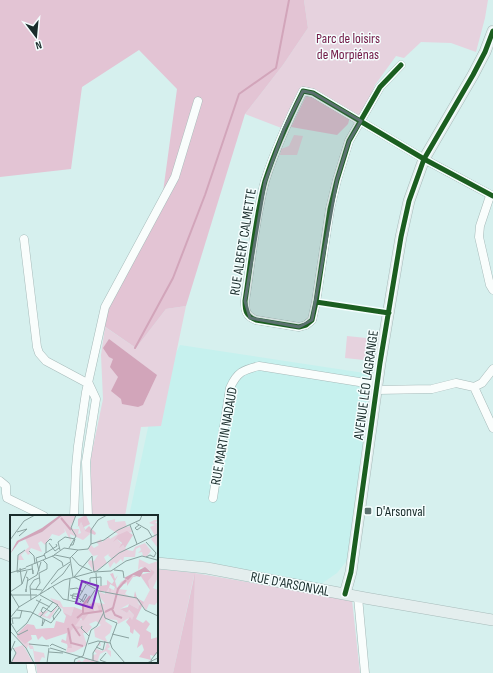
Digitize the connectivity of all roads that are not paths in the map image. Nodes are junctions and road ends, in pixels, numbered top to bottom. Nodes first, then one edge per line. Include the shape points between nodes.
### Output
1 (493, 31) edge
2 (401, 64) dead end
3 (198, 101) dead end
4 (361, 121) junction
5 (424, 159) junction
6 (492, 196) edge
7 (24, 239) dead end
8 (493, 290) edge
9 (493, 369) edge
10 (89, 384) junction
11 (378, 387) junction
12 (474, 387) junction
13 (493, 428) edge
14 (0, 481) edge
15 (213, 498) dead end
16 (42, 515) edge
17 (74, 515) edge
18 (88, 515) edge
19 (0, 552) edge
20 (10, 556) edge
21 (158, 563) edge
22 (345, 594) junction
23 (358, 597) junction
24 (493, 620) edge
25 (30, 663) edge
26 (32, 673) edge
27 (364, 673) edge

1 - 5 street, AVENUE LÉO LAGRANGE via 473,75
2 - 4 street, RUE ALBERT CALMETTE via 380,86
3 - 10 street via 175,177 104,307
4 - 4 street, RUE ALBERT CALMETTE via 349,141 337,180 312,320 299,327 250,318 246,314 245,301 260,202 276,149 303,91 313,93
4 - 5 street
5 - 6 street
5 - 11 street, AVENUE LÉO LAGRANGE via 409,200 402,231
6 - 8 street via 480,226 479,238
7 - 10 street via 39,354 46,362
9 - 12 street via 482,383
10 - 17 street via 77,451
10 - 18 street via 96,399 86,462
11 - 12 street, RUE MARTIN NADAUD via 432,389 456,383
11 - 15 street, RUE MARTIN NADAUD via 259,366 244,370 235,377 230,388
11 - 22 street, AVENUE LÉO LAGRANGE via 351,572
12 - 13 street
14 - 16 street via 6,486 7,498
19 - 20 street
21 - 22 street, RUE D'ARSONVAL via 207,568
22 - 23 street, RUE D'ARSONVAL
23 - 24 street, RUE D'ARSONVAL
23 - 27 street
25 - 26 street

